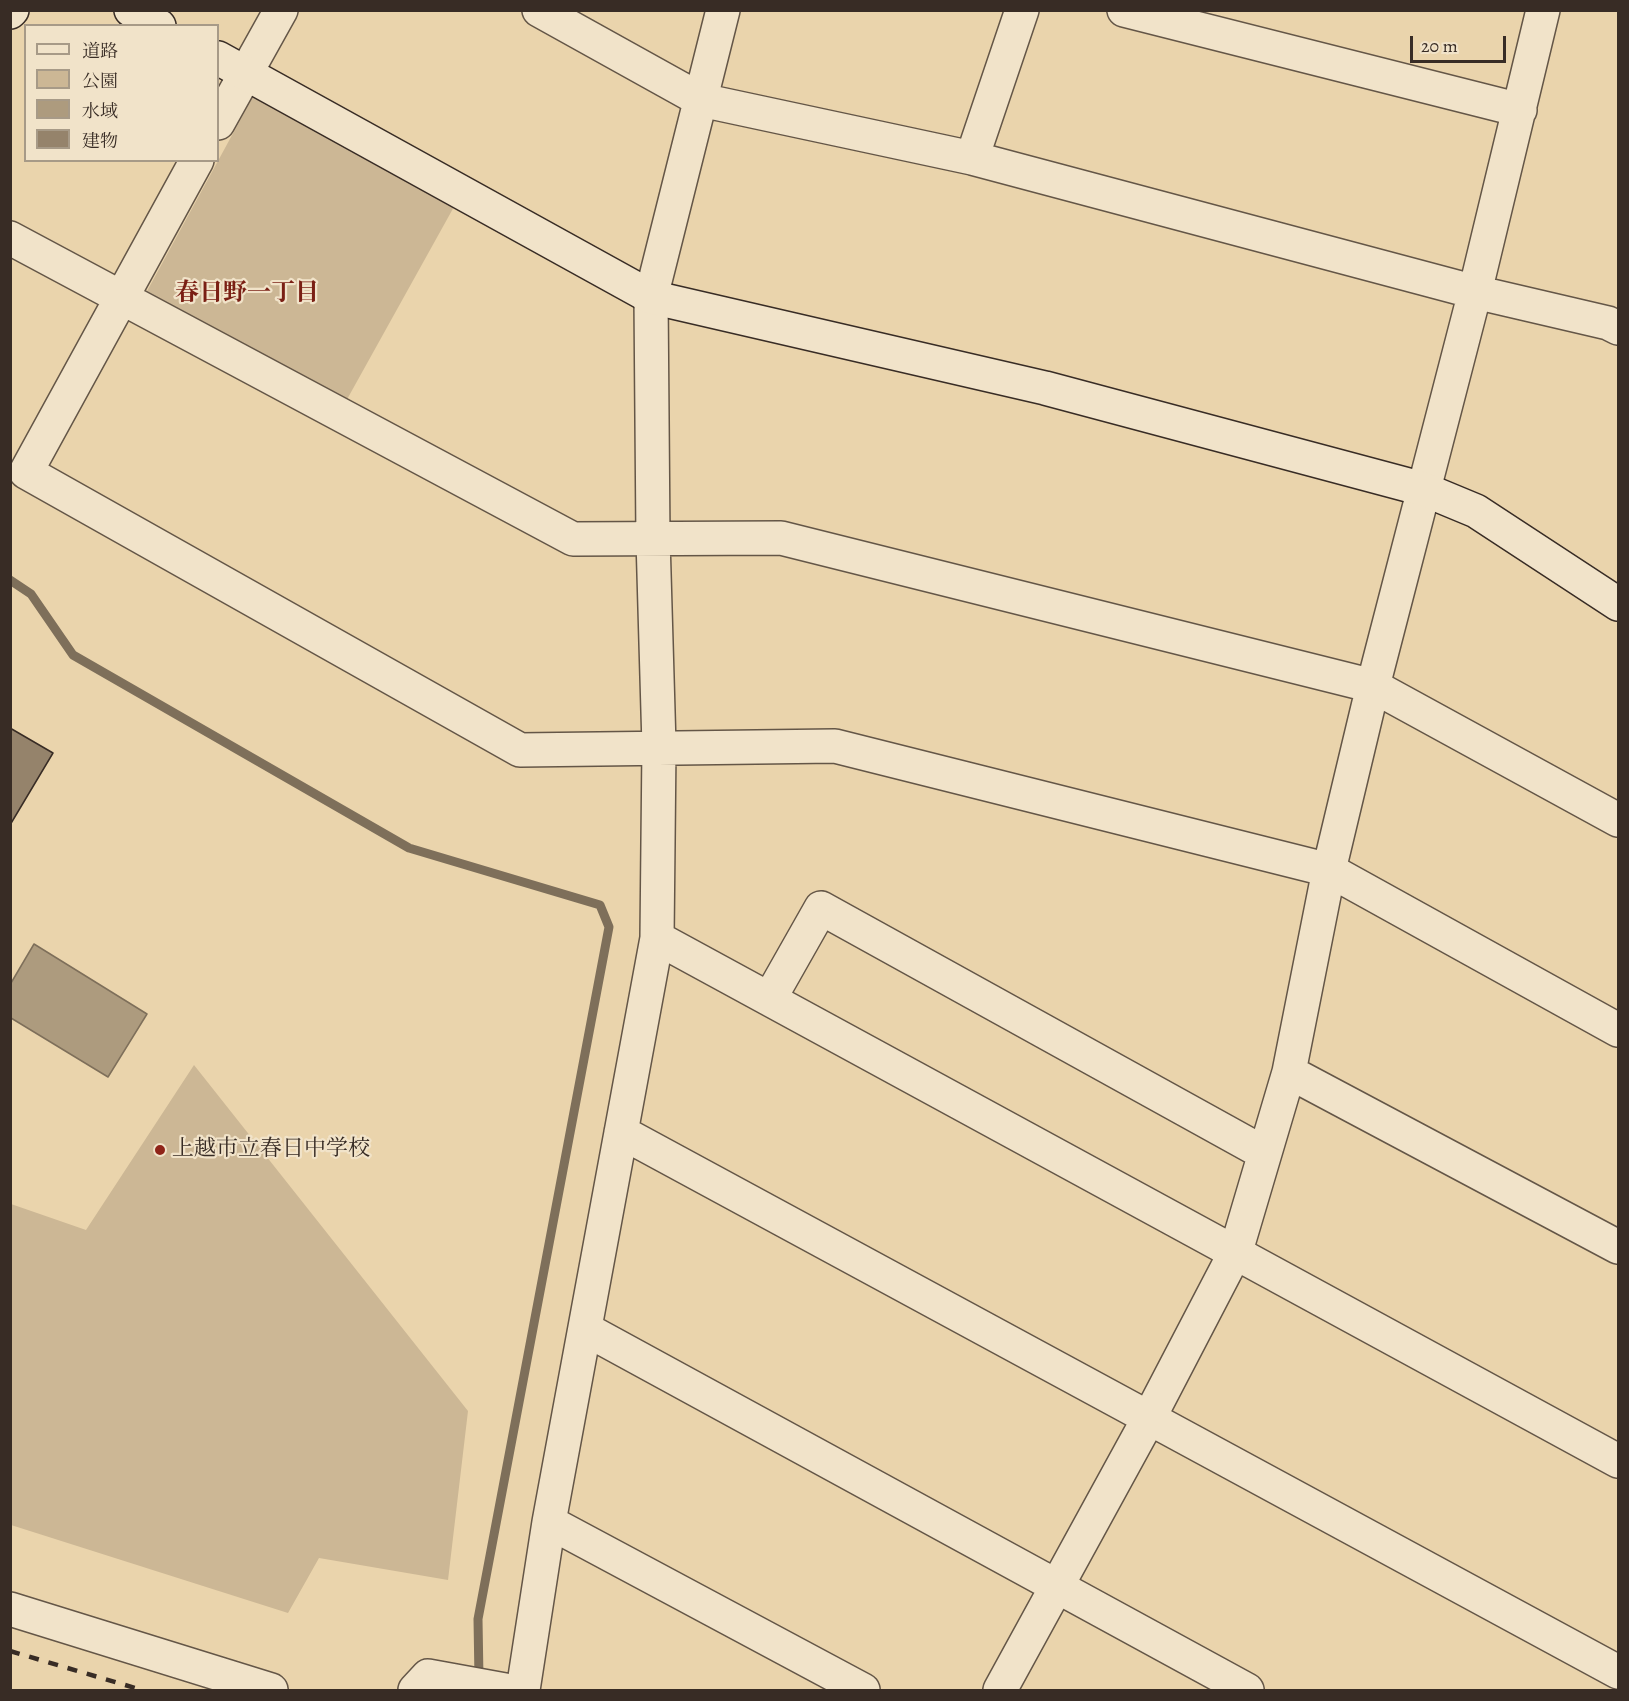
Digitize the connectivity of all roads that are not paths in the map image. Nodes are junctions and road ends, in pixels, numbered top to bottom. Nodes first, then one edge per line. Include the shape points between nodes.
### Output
1 (131, 10) edge
2 (281, 10) edge
3 (539, 10) edge
4 (723, 10) edge
5 (1022, 10) edge
6 (1124, 10) edge
7 (1543, 10) edge
8 (156, 24) edge
9 (231, 65) edge
10 (700, 100) junction
11 (1520, 110) junction
12 (219, 119) edge
13 (972, 158) junction
14 (196, 162) edge
15 (10, 238) edge
16 (1475, 292) junction
17 (651, 297) junction
18 (122, 300) junction
19 (1618, 328) edge
20 (1423, 489) junction
21 (653, 539) junction
22 (1618, 604) edge
23 (1373, 686) junction
24 (659, 746) junction
25 (1618, 820) edge
26 (1329, 870) junction
27 (657, 938) junction
28 (770, 998) junction
29 (1618, 1030) edge
30 (1288, 1072) junction
31 (621, 1132) junction
32 (1264, 1153) junction
33 (1618, 1247) edge
34 (1236, 1251) junction
35 (587, 1330) junction
36 (1149, 1418) junction
37 (1618, 1461) edge
38 (549, 1522) junction
39 (1059, 1587) junction
40 (10, 1609) edge
41 (1618, 1672) edge
42 (1210, 1682) edge
43 (271, 1690) edge
44 (416, 1690) edge
45 (505, 1690) edge
46 (523, 1690) edge
47 (863, 1690) edge
48 (1000, 1690) edge
49 (1247, 1690) edge

1 - 8 street
2 - 9 street
3 - 10 street
4 - 10 street
5 - 13 street
6 - 11 street
7 - 11 street
9 - 12 street
9 - 17 street
10 - 13 street
10 - 17 street
11 - 16 street
13 - 16 street
14 - 18 street
15 - 18 street
16 - 19 street
16 - 20 street
17 - 20 street via 1046,388
17 - 21 street
18 - 21 street via 573,539
18 - 24 street via 26,472 520,750
20 - 22 street via 1476,511
20 - 23 street
21 - 23 street via 781,538
21 - 24 street
23 - 25 street
23 - 26 street
24 - 26 street via 835,746
24 - 27 street
26 - 29 street
26 - 30 street
27 - 28 street
27 - 31 street
28 - 32 street via 820,908
28 - 34 street
30 - 32 street
30 - 33 street
31 - 35 street
31 - 36 street
32 - 34 street
34 - 36 street
34 - 37 street
35 - 38 street
35 - 39 street
36 - 39 street
36 - 41 street
38 - 46 street
38 - 47 street
39 - 42 street
39 - 48 street
40 - 43 street
42 - 49 street
44 - 45 street via 428,1676

